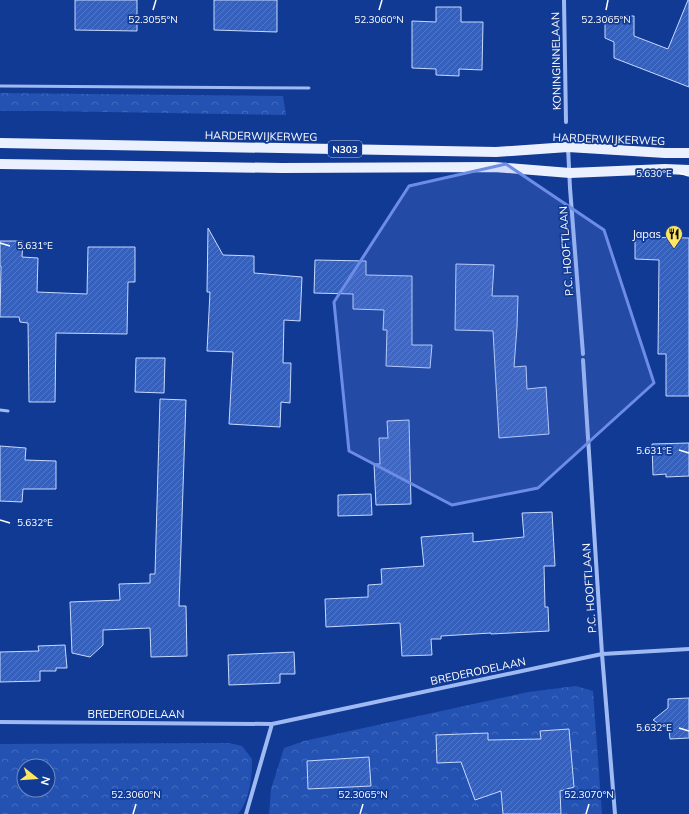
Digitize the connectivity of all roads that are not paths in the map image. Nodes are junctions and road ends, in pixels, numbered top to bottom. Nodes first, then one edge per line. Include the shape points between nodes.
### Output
1 (564, 0) edge
2 (0, 86) edge
3 (309, 88) dead end
4 (566, 122) dead end
5 (0, 143) edge
6 (568, 147) junction
7 (689, 153) edge
8 (0, 164) edge
9 (689, 170) edge
10 (570, 173) junction
11 (583, 354) dead end
12 (583, 360) dead end
13 (0, 410) edge
14 (8, 411) dead end
15 (689, 649) edge
16 (602, 654) junction
17 (0, 722) edge
18 (272, 724) junction
19 (246, 814) edge
20 (615, 814) edge

1 - 4 street, KONINGINNELAAN
2 - 3 lane
5 - 6 main road, HARDERWIJKERWEG / N303 via 496,152
6 - 7 main road, HARDERWIJKERWEG / N303
6 - 10 street, P.C. HOOFTLAAN
8 - 10 main road, N303 via 282,168 494,167
9 - 10 main road, N303
10 - 11 street, P.C. HOOFTLAAN
12 - 16 street, P.C. HOOFTLAAN
13 - 14 lane
15 - 16 street, BREDERODELAAN
16 - 18 street, BREDERODELAAN
16 - 20 street, P.C. HOOFTLAAN
17 - 18 street, BREDERODELAAN
18 - 19 street

